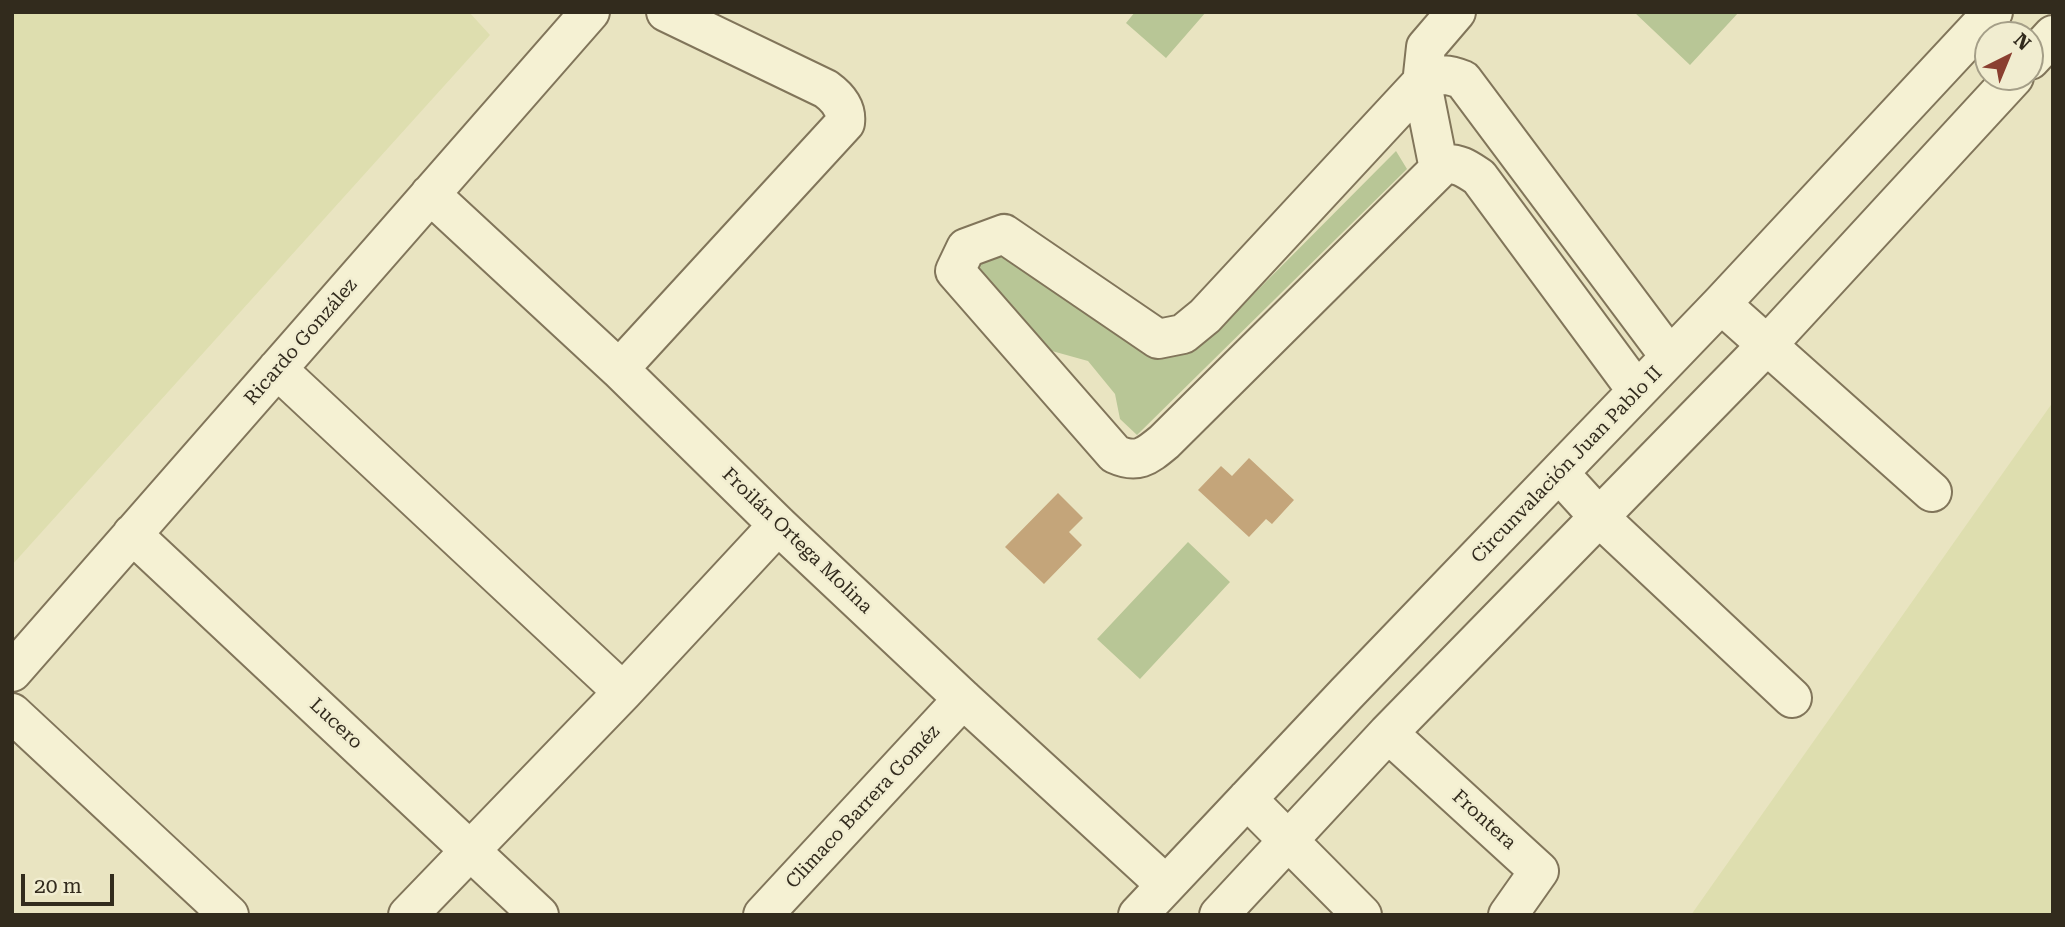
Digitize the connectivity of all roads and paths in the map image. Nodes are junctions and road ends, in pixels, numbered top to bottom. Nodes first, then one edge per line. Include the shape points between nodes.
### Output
1 (590, 12) edge
2 (666, 12) edge
3 (1456, 12) edge
4 (1993, 12) edge
5 (1422, 84) junction
6 (2001, 91) edge
7 (1439, 169) junction
8 (430, 194) junction
9 (1721, 304) junction
10 (1768, 345) junction
11 (1670, 357) junction
12 (277, 369) junction
13 (619, 369) junction
14 (1637, 391) junction
15 (1559, 473) junction
16 (1932, 492) dead end
17 (1600, 517) junction
18 (778, 525) junction
19 (132, 534) junction
20 (12, 672) edge
21 (623, 692) junction
22 (1792, 698) dead end
23 (963, 699) junction
24 (12, 713) edge
25 (1388, 733) junction
26 (1247, 799) junction
27 (1287, 842) junction
28 (471, 850) junction
29 (1166, 884) junction
30 (229, 915) edge
31 (408, 915) edge
32 (539, 915) edge
33 (763, 915) edge
34 (1138, 915) edge
35 (1219, 915) edge
36 (1362, 915) edge
37 (1508, 915) edge

1 - 8 street, Ricardo González
2 - 13 street via 825,89 845,111 845,122
3 - 5 street via 1426,47
4 - 9 street, Circunvalación Juan Pablo II
5 - 7 street
5 - 7 street via 1183,334 1158,339 1004,234 966,247 956,271 1115,454 1130,460 1148,455 1164,442
5 - 11 street via 1442,74 1463,80
6 - 10 street
7 - 14 street via 1444,164 1462,165 1479,177
8 - 12 street, Ricardo González
8 - 13 street, Froilán Ortega Molina
9 - 10 street
9 - 11 street, Circunvalación Juan Pablo II
10 - 16 street
10 - 17 street
11 - 14 street, Circunvalación Juan Pablo II
12 - 19 street, Ricardo González
12 - 21 street
13 - 18 street, Froilán Ortega Molina
14 - 15 street, Circunvalación Juan Pablo II
15 - 17 street
15 - 26 street, Circunvalación Juan Pablo II
17 - 22 street
17 - 25 street
18 - 21 street
18 - 23 street, Froilán Ortega Molina
19 - 20 street, Ricardo González
19 - 28 street, Lucero
21 - 28 street
23 - 29 street, Froilán Ortega Molina
23 - 33 street, Climaco Barrera Goméz
24 - 30 street
25 - 27 street
25 - 37 street, Frontera via 1539,870
26 - 27 street
26 - 29 street, Circunvalación Juan Pablo II
27 - 35 street
27 - 36 street
28 - 31 street
28 - 32 street, Lucero
29 - 34 street, Circunvalación Juan Pablo II

